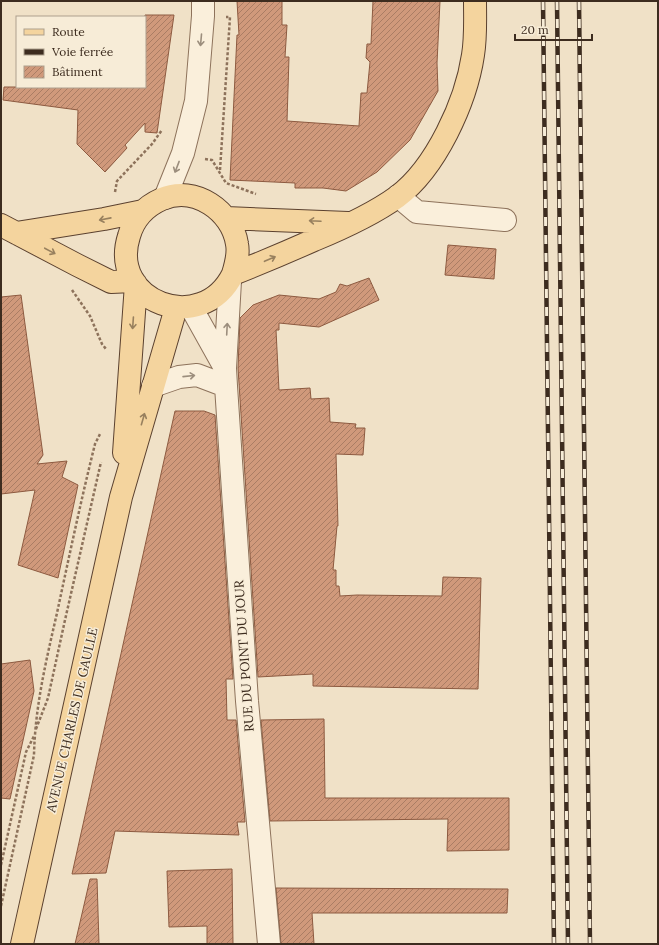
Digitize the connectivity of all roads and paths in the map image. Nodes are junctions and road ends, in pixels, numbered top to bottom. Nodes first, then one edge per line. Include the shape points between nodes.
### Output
1 (203, 1) edge
2 (475, 1) edge
3 (398, 196) junction
4 (165, 198) junction
5 (143, 211) junction
6 (226, 218) junction
7 (505, 220) dead end
8 (354, 223) junction
9 (8, 229) edge
10 (232, 277) junction
11 (135, 283) junction
12 (183, 307) junction
13 (90, 316) dead end
14 (108, 353) dead end
15 (225, 377) junction
16 (153, 386) junction
17 (101, 431) dead end
18 (124, 446) junction
19 (121, 497) junction
20 (35, 734) junction
21 (1, 865) edge
22 (1, 906) edge
23 (22, 944) edge
24 (269, 944) edge

1 -> 4 street via 196,101 182,153
2 - 3 main road via 473,55 461,102 450,128 436,151 419,175
3 - 7 street via 417,212
3 - 8 main road
4 - 5 main road
4 - 6 main road via 182,195 199,198 214,206
5 -> 9 main road via 104,220
5 - 11 main road via 132,226 126,244 126,263
8 -> 6 main road
6 - 10 main road via 234,231 238,245
10 -> 8 main road
9 -> 11 main road via 112,282
10 - 12 main road via 220,293 206,302
15 -> 10 street, RUE DU POINT DU JOUR
11 - 12 main road via 147,296 161,304
11 -> 18 main road
12 - 15 street
12 - 16 main road
13 - 14 path
16 -> 15 street via 179,377
15 - 24 street, RUE DU POINT DU JOUR via 247,701
19 -> 16 main road
17 - 20 path via 95,444 78,512 39,695
18 - 19 main road
18 - 20 path via 106,448 99,469 48,698
19 - 23 main road, AVENUE CHARLES DE GAULLE
20 - 21 path via 26,752
20 - 22 path via 34,755

